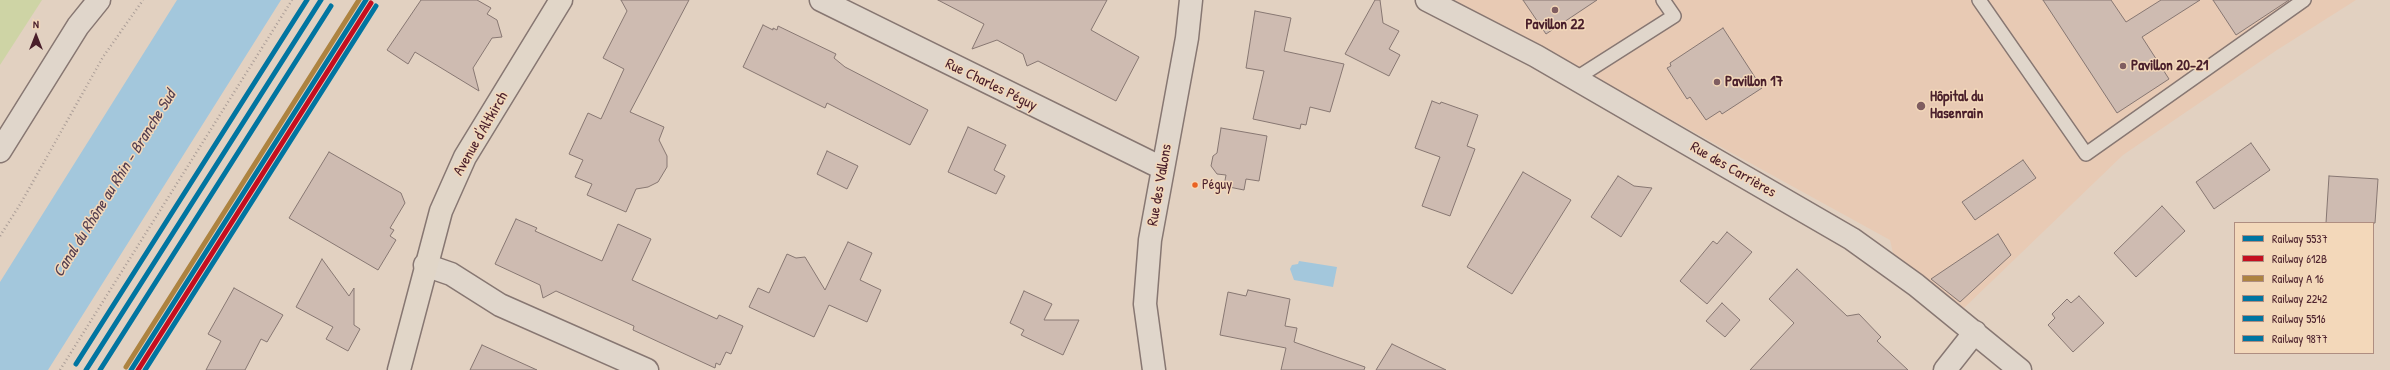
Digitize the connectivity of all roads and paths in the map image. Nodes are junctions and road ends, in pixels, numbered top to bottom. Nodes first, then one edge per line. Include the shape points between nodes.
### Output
1 (99, 0) edge
2 (143, 0) edge
3 (292, 0) edge
4 (561, 0) edge
5 (821, 0) edge
6 (1191, 0) edge
7 (1427, 0) edge
8 (1663, 0) edge
9 (1979, 0) edge
10 (2304, 0) edge
11 (1575, 79) junction
12 (0, 151) edge
13 (1162, 168) junction
14 (0, 236) edge
15 (425, 265) junction
16 (1975, 332) junction
17 (60, 370) edge
18 (399, 370) edge
19 (647, 370) edge
20 (1154, 370) edge
21 (1945, 370) edge
22 (2020, 370) edge

1 - 12 street via 78,26
2 - 14 path via 103,57
3 - 17 path
4 - 15 main road, Avenue d'Altkirch via 465,157 441,211
5 - 13 street, Rue Charles Péguy
6 - 13 street, Rue des Vallons via 1187,38
7 - 11 street, Rue des Carrières
8 - 11 lane via 1674,16
9 - 10 lane via 2086,154
11 - 16 street, Rue des Carrières via 1852,239
13 - 20 street, Rue des Vallons via 1150,240 1145,304
15 - 18 main road, Avenue d'Altkirch
15 - 19 street via 451,274 500,305
16 - 21 street
16 - 22 street, Rue des Carrières

